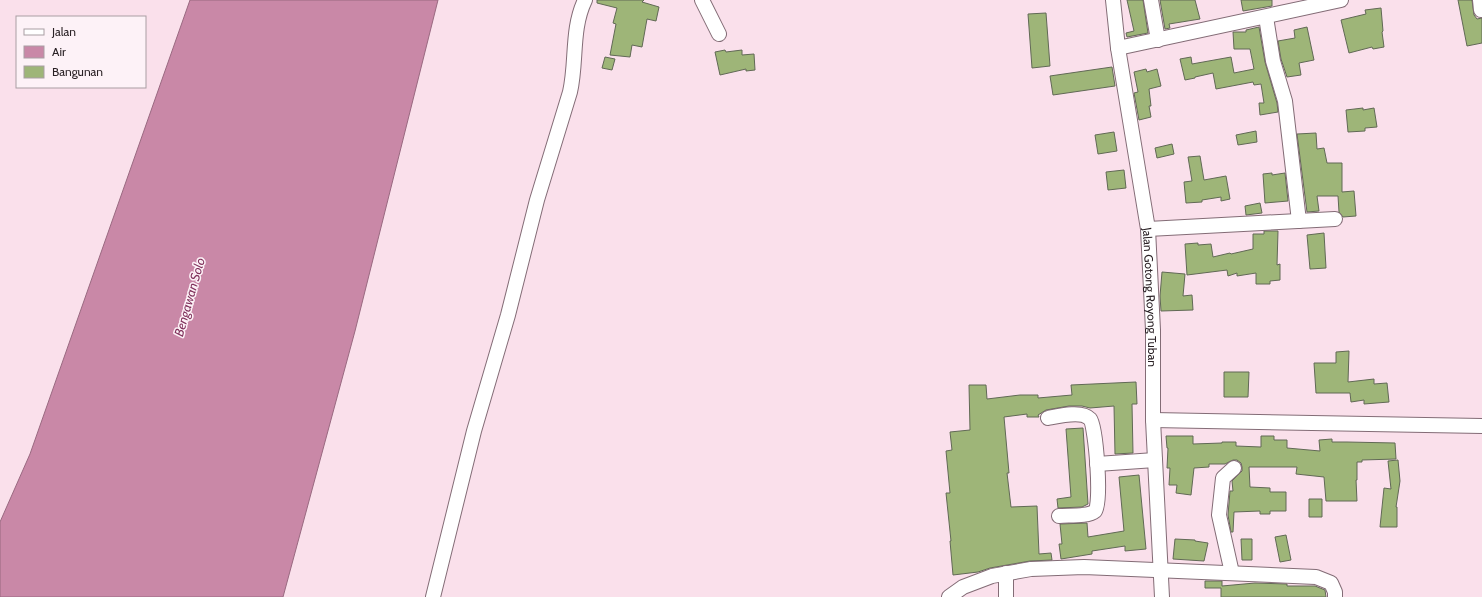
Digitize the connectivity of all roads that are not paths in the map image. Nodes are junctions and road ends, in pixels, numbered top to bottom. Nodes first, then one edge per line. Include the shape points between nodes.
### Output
1 (585, 0) edge
2 (702, 0) edge
3 (1113, 0) edge
4 (1151, 0) edge
5 (1341, 0) edge
6 (1266, 17) junction
7 (719, 34) dead end
8 (1158, 40) junction
9 (1118, 48) junction
10 (1336, 219) dead end
11 (1299, 221) junction
12 (1148, 229) junction
13 (1048, 418) dead end
14 (1153, 420) junction
15 (1482, 426) edge
16 (1155, 460) junction
17 (1097, 464) junction
18 (1234, 468) dead end
19 (1059, 516) dead end
20 (1160, 570) junction
21 (1006, 573) junction
22 (1232, 573) junction
23 (433, 597) edge
24 (949, 597) edge
25 (1006, 597) edge
26 (1162, 597) edge
27 (1335, 597) edge

1 - 23 street via 580,9 576,28 574,78 537,200 508,315 474,431
2 - 7 street
3 - 9 street, Jalan Gotong Royong Tuban
4 - 8 street
5 - 6 street
6 - 8 street
6 - 11 street via 1273,61 1286,101
8 - 9 street
9 - 12 street, Jalan Gotong Royong Tuban
10 - 11 street
11 - 12 street
12 - 14 street, Jalan Gotong Royong Tuban via 1153,330
13 - 17 street via 1083,414 1090,419
14 - 15 street
14 - 16 street, Jalan Gotong Royong Tuban
16 - 17 street
16 - 20 street, Jalan Gotong Royong Tuban
17 - 19 street via 1097,508 1089,514
18 - 22 street via 1223,478 1220,515
20 - 21 street via 1084,567 1031,569
20 - 22 street
20 - 26 street, Jalan Gotong Royong Tuban
21 - 24 street via 963,586
21 - 25 street
22 - 27 street via 1316,577 1331,583

